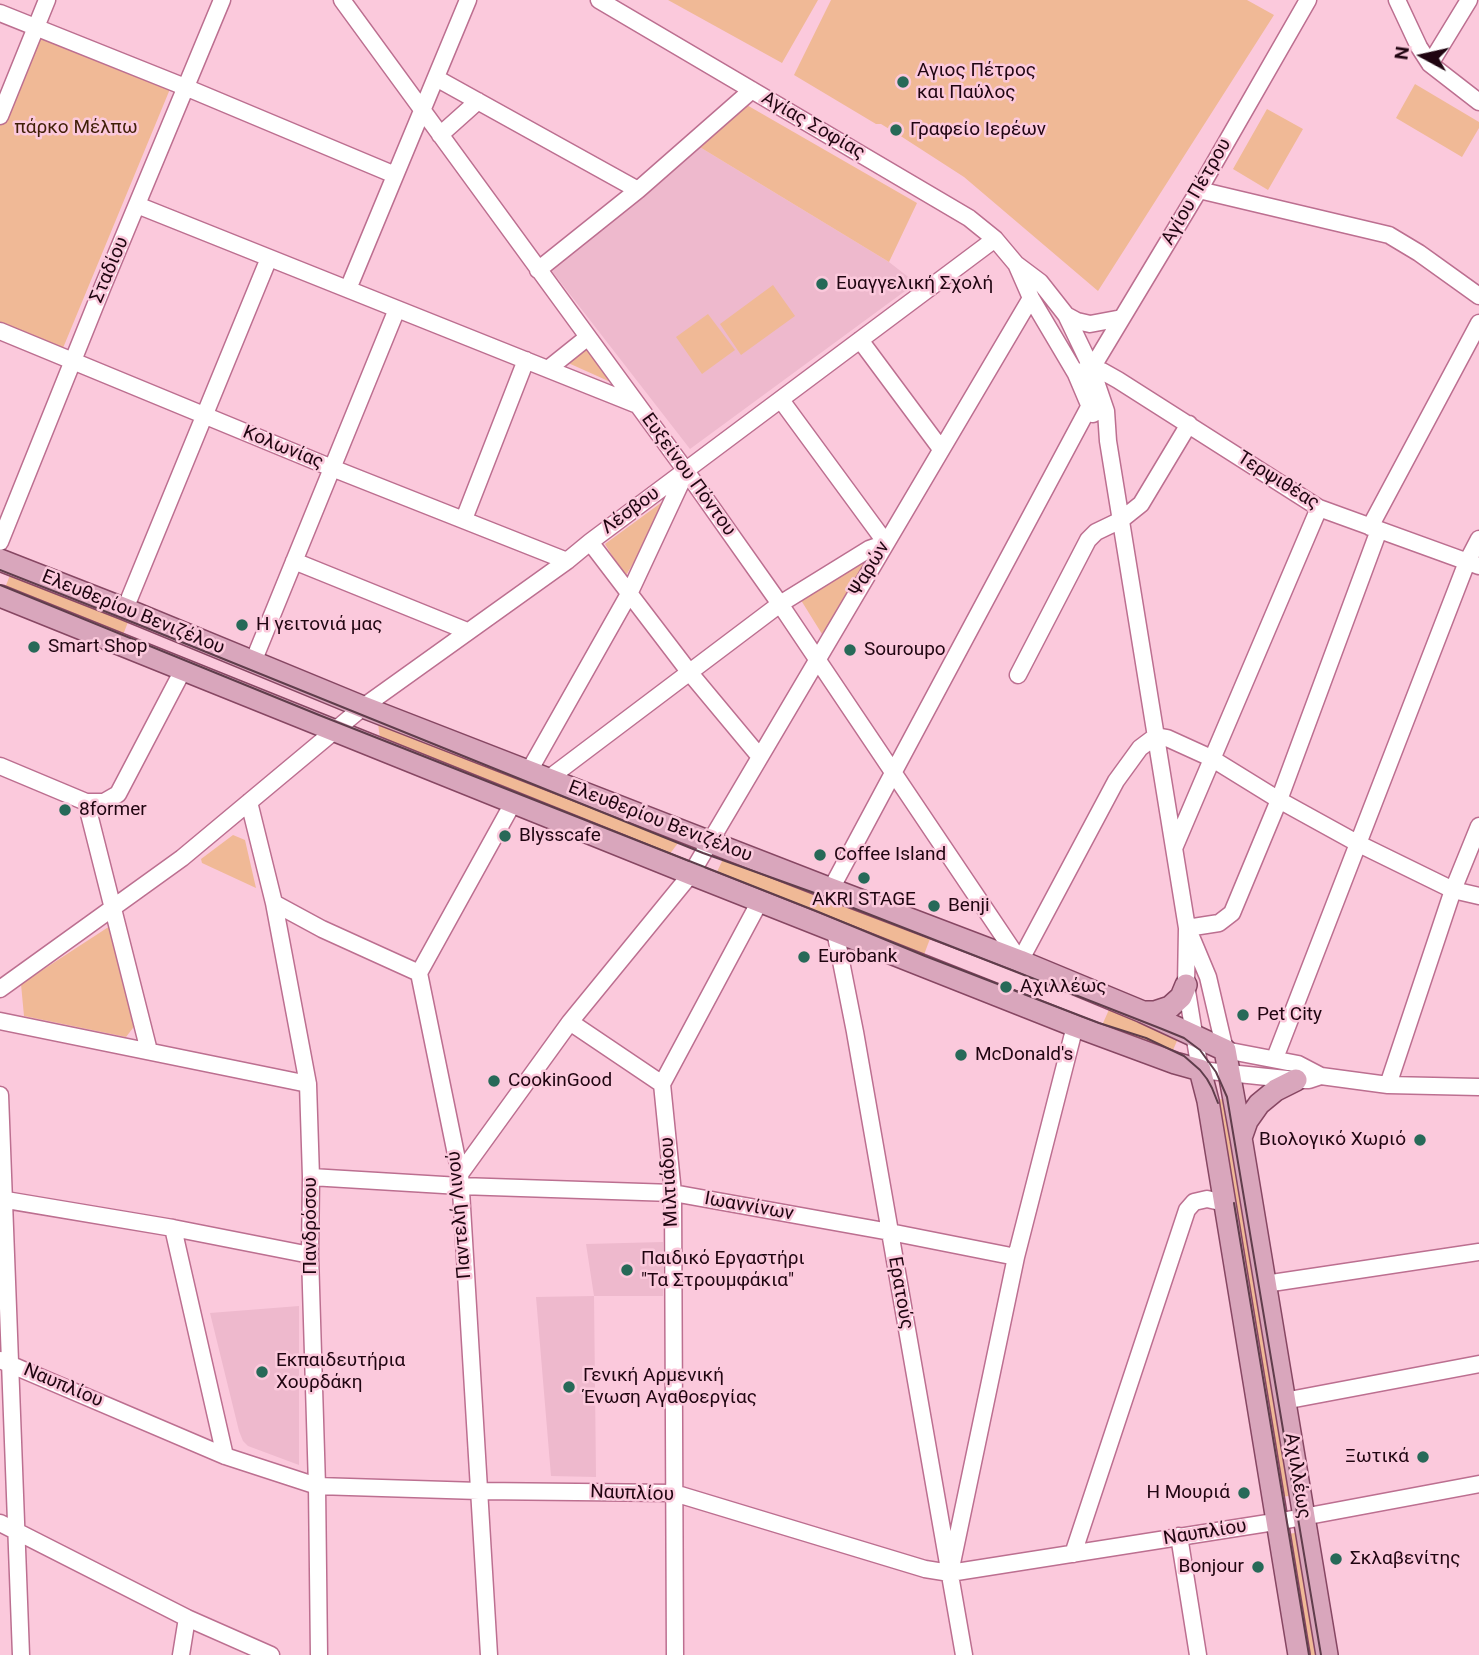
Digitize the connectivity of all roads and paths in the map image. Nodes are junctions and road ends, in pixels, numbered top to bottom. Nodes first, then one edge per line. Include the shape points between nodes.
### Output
1 (47, 0) edge
2 (222, 0) edge
3 (342, 0) edge
4 (468, 0) edge
5 (599, 0) edge
6 (1308, 0) edge
7 (1397, 0) edge
8 (1469, 0) edge
9 (0, 13) edge
10 (36, 27) junction
11 (1430, 64) junction
12 (436, 78) junction
13 (185, 87) junction
14 (752, 90) junction
15 (478, 101) junction
16 (1479, 102) edge
17 (422, 109) junction
18 (0, 116) edge
19 (440, 135) junction
20 (395, 174) junction
21 (638, 190) junction
22 (1199, 190) junction
23 (137, 205) junction
24 (995, 239) junction
25 (269, 258) junction
26 (1016, 264) junction
27 (538, 270) junction
28 (348, 289) junction
29 (1479, 296) edge
30 (1031, 298) junction
31 (397, 309) junction
32 (1066, 315) junction
33 (1122, 318) junction
34 (1479, 323) edge
35 (0, 331) edge
36 (588, 337) junction
37 (860, 340) junction
38 (73, 360) junction
39 (526, 360) junction
40 (548, 369) junction
41 (1084, 370) junction
42 (781, 400) junction
43 (637, 404) junction
44 (1088, 407) junction
45 (205, 415) junction
46 (1188, 424) junction
47 (1108, 441) junction
48 (942, 449) junction
49 (332, 468) junction
50 (686, 471) junction
51 (1319, 508) junction
52 (464, 519) junction
53 (1121, 520) junction
54 (1374, 528) junction
55 (1479, 538) edge
56 (0, 542) edge
57 (590, 542) junction
58 (886, 543) junction
59 (0, 560) edge
60 (294, 561) junction
61 (567, 561) junction
62 (1473, 564) edge
63 (629, 594) junction
64 (0, 596) edge
65 (780, 604) junction
66 (125, 609) junction
67 (467, 631) junction
68 (817, 660) junction
69 (253, 662) junction
70 (183, 670) junction
71 (690, 673) junction
72 (1017, 675) dead end
73 (363, 707) junction
74 (333, 730) junction
75 (1156, 736) junction
76 (760, 757) junction
77 (1212, 758) junction
78 (0, 766) edge
79 (894, 773) junction
80 (538, 775) junction
81 (1279, 800) junction
82 (86, 802) junction
83 (249, 802) junction
84 (513, 803) junction
85 (1479, 827) edge
86 (710, 841) junction
87 (1357, 843) junction
88 (1174, 848) junction
89 (691, 874) junction
90 (831, 889) junction
91 (1453, 890) junction
92 (1479, 896) edge
93 (760, 901) junction
94 (274, 903) junction
95 (113, 907) junction
96 (1187, 929) junction
97 (835, 931) junction
98 (1020, 961) junction
99 (419, 973) junction
100 (1186, 985) junction
101 (0, 989) edge
102 (1143, 1012) junction
103 (0, 1021) edge
104 (570, 1022) junction
105 (1075, 1026) junction
106 (1194, 1036) junction
107 (1225, 1050) junction
108 (149, 1051) junction
109 (1275, 1058) junction
110 (1200, 1070) junction
111 (1230, 1073) junction
112 (1321, 1076) junction
113 (1296, 1080) junction
114 (308, 1084) junction
115 (662, 1084) junction
116 (1388, 1085) junction
117 (1479, 1087) edge
118 (0, 1095) edge
119 (1241, 1138) junction
120 (311, 1177) junction
121 (460, 1180) junction
122 (673, 1194) junction
123 (2, 1199) edge
124 (1225, 1203) junction
125 (173, 1228) junction
126 (890, 1232) junction
127 (1479, 1252) edge
128 (310, 1255) junction
129 (1016, 1257) junction
130 (1265, 1284) junction
131 (5, 1362) edge
132 (1479, 1364) edge
133 (1284, 1401) junction
134 (225, 1456) junction
135 (1479, 1484) edge
136 (317, 1486) junction
137 (479, 1491) junction
138 (674, 1493) junction
139 (1304, 1517) junction
140 (1277, 1522) junction
141 (0, 1523) edge
142 (16, 1531) junction
143 (1179, 1536) junction
144 (1073, 1554) junction
145 (950, 1573) junction
146 (187, 1618) junction
147 (21, 1655) edge
148 (181, 1655) edge
149 (271, 1655) edge
150 (319, 1655) edge
151 (489, 1655) edge
152 (675, 1655) edge
153 (964, 1655) edge
154 (1198, 1655) edge
155 (1299, 1655) edge
156 (1327, 1655) edge

1 - 10 street
2 - 13 street, Σταδίου
3 - 17 street, Ευξείνου Πόντου
4 - 12 street
5 - 14 street, Αγίας Σοφίας
6 - 22 street, Αγίου Πέτρου
7 - 11 street
8 - 11 street
9 - 10 street
10 - 13 street
10 - 18 street
11 - 16 street
12 - 15 street
12 - 17 street
13 - 20 street
13 - 23 street, Σταδίου
14 - 21 street
14 - 24 street, Αγίας Σοφίας via 955,208
15 - 19 street
15 - 21 street
17 - 19 street, Ευξείνου Πόντου
17 - 20 street
19 - 27 street, Ευξείνου Πόντου
20 - 28 street
21 - 27 street
22 - 29 street via 1389,235
22 - 33 street, Αγίου Πέτρου
23 - 25 street
23 - 38 street, Σταδίου
24 - 26 street, Αγίας Σοφίας
24 - 37 street, Λέσβου
25 - 28 street
25 - 45 street
26 - 30 street, Αγίας Σοφίας
26 - 32 street, Αγίας Σοφίας via 1040,282
27 - 36 street, Ευξείνου Πόντου
28 - 31 street
30 - 41 street, Αγίας Σοφίας
30 - 48 street, Ψαρών
31 - 39 street
31 - 49 street
32 - 33 street via 1090,324
32 - 41 street, Αγίας Σοφίας
33 - 41 street, Αγίου Πέτρου
34 - 54 street
35 - 38 street, Κολωνίας
36 - 40 street
36 - 43 street, Ευξείνου Πόντου
37 - 42 street, Λέσβου
37 - 48 street
38 - 45 street, Κολωνίας
38 - 56 street, Σταδίου
39 - 40 street
39 - 52 street
40 - 43 street
41 - 44 street, Αχιλλέως
41 - 46 street, Τερψιθέας via 1102,371
41 - 47 street, Αχιλλέως via 1106,411
42 - 50 street, Λέσβου
42 - 58 street
43 - 50 street, Ευξείνου Πόντου
44 - 47 street, Αχιλλέως
44 - 79 street
45 - 49 street, Κολωνίας
45 - 66 street
46 - 51 street, Τερψιθέας
46 - 53 street via 1141,503
47 - 53 street, Αχιλλέως
48 - 58 street, Ψαρών
49 - 52 street, Κολωνίας
49 - 60 street
50 - 57 street, Λέσβου
50 - 63 street
50 - 65 street, Ευξείνου Πόντου
51 - 54 street, Τερψιθέας
51 - 77 street
52 - 61 street, Κολωνίας
53 - 72 street via 1088,540
53 - 75 street, Αχιλλέως
54 - 62 street, Τερψιθέας
54 - 81 street
55 - 62 street
57 - 61 street, Λέσβου
57 - 63 street
58 - 65 street
58 - 68 street, Ψαρών
59 - 66 main road, Ελευθερίου Βενιζέλου
60 - 67 street
60 - 69 street
61 - 67 street, Λέσβου
62 - 87 street
63 - 71 street
63 - 80 street
64 - 70 main road, Ελευθερίου Βενιζέλου
65 - 68 street, Ευξείνου Πόντου
65 - 71 street
66 - 69 main road, Ελευθερίου Βενιζέλου
67 - 73 street, Λέσβου
68 - 76 street, Ψαρών
68 - 79 street, Ευξείνου Πόντου
69 - 73 main road, Ελευθερίου Βενιζέλου
70 - 74 main road, Ελευθερίου Βενιζέλου
70 - 82 street via 118,794 104,802
71 - 76 street
71 - 80 street
73 - 74 street, Λέσβου
73 - 80 main road, Ελευθερίου Βενιζέλου
74 - 83 street, Λέσβου
74 - 84 main road, Ελευθερίου Βενιζέλου
75 - 77 street
75 - 88 street, Αχιλλέως
75 - 98 street via 1140,748 1116,782
76 - 86 street, Ψαρών
77 - 81 street
77 - 88 street
78 - 82 street
79 - 90 street
79 - 98 street, Ευξείνου Πόντου
80 - 86 main road, Ελευθερίου Βενιζέλου
81 - 87 street
81 - 96 street via 1232,913 1219,923
82 - 95 street
83 - 94 street, Πανδρόσου
83 - 95 street, Λέσβου
84 - 89 main road, Ελευθερίου Βενιζέλου
84 - 99 street
85 - 91 street
86 - 89 street, Ψαρών
86 - 90 main road, Ελευθερίου Βενιζέλου
87 - 91 street
87 - 109 street
88 - 96 street, Αχιλλέως
89 - 93 main road, Ελευθερίου Βενιζέλου
89 - 104 street, Ψαρών
90 - 98 main road, Ελευθερίου Βενιζέλου
91 - 92 street
91 - 116 street
93 - 97 main road, Ελευθερίου Βενιζέλου
93 - 115 street
94 - 99 street
94 - 114 street, Πανδρόσου
95 - 101 street, Λέσβου
95 - 108 street
96 - 100 street, Αχιλλέως
96 - 107 street, Αχιλλέως via 1208,977
97 - 105 main road, Ελευθερίου Βενιζέλου
97 - 126 street, Ερατούς
98 - 102 main road, Ελευθερίου Βενιζέλου
99 - 121 street, Παντελή Λινού
100 - 102 main road via 1170,1007
100 - 106 street, Αχιλλέως
102 - 106 main road, Ελευθερίου Βενιζέλου
103 - 108 street
104 - 115 street
104 - 121 street, Ψαρών
105 - 110 main road, Ελευθερίου Βενιζέλου
105 - 129 street
106 - 107 main road, Ελευθερίου Βενιζέλου
106 - 110 street, Αχιλλέως
107 - 109 street, Ελευθερίου Βενιζέλου
107 - 111 main road, Αχιλλέως
108 - 114 street
109 - 112 street, Ελευθερίου Βενιζέλου
110 - 111 street, Ελευθερίου Βενιζέλου
110 - 124 main road, Αχιλλέως
111 - 113 street, Ελευθερίου Βενιζέλου
111 - 119 main road, Αχιλλέως
112 - 113 street, Ελευθερίου Βενιζέλου
112 - 116 street, Ελευθερίου Βενιζέλου
113 - 119 main road via 1259,1104
114 - 120 street, Πανδρόσου
115 - 122 street, Μιλτιάδου
116 - 117 street, Ελευθερίου Βενιζέλου
118 - 123 street
119 - 130 main road, Αχιλλέως
120 - 121 street, Ιωαννίνων
120 - 128 street, Πανδρόσου
121 - 122 street, Ιωαννίνων
121 - 137 street, Παντελή Λινού
122 - 126 street, Ιωαννίνων
122 - 138 street, Μιλτιάδου
123 - 125 street
123 - 131 street
124 - 140 main road, Αχιλλέως
124 - 144 street via 1207,1199 1194,1202 1187,1210
125 - 128 street
125 - 134 street
126 - 129 street, Ιωαννίνων
126 - 145 street, Ερατούς
127 - 130 street
128 - 136 street, Πανδρόσου
129 - 145 street
130 - 133 main road, Αχιλλέως
131 - 134 street, Ναυπλίου
131 - 142 street
132 - 133 street
133 - 139 main road, Αχιλλέως
134 - 136 street, Ναυπλίου
135 - 139 street, Ναυπλίου
136 - 137 street, Ναυπλίου
136 - 150 street, Πανδρόσου
137 - 138 street, Ναυπλίου
137 - 151 street, Παντελή Λινού
138 - 145 street, Ναυπλίου
138 - 152 street, Μιλτιάδου
139 - 140 street, Ναυπλίου
139 - 156 main road, Αχιλλέως
140 - 143 street, Ναυπλίου
140 - 155 main road, Αχιλλέως
141 - 142 street
142 - 146 street
142 - 147 street
143 - 144 street, Ναυπλίου
143 - 154 street
144 - 145 street, Ναυπλίου
145 - 153 street, Ερατούς
146 - 148 street
146 - 149 street

